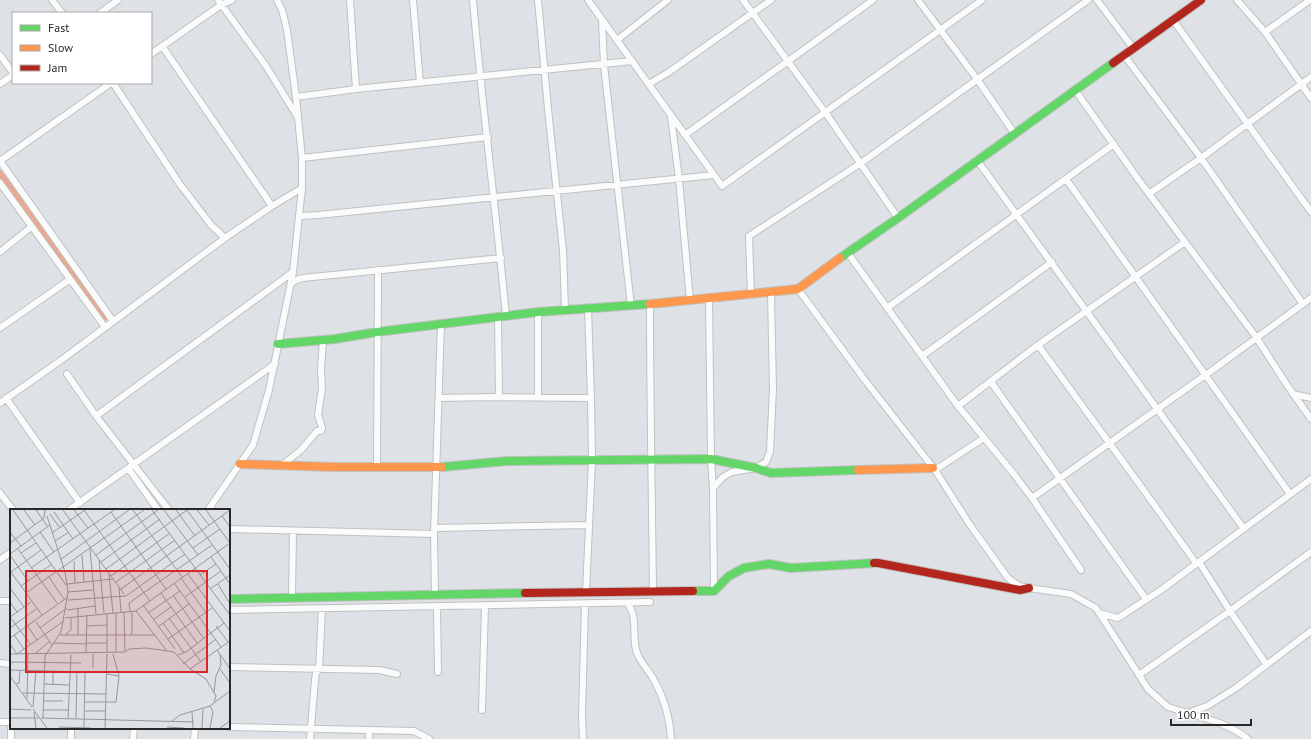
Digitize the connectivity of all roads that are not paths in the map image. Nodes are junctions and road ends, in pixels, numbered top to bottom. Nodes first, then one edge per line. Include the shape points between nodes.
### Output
1 (52, 0) edge
2 (118, 0) edge
3 (232, 0) edge
4 (278, 0) edge
5 (350, 0) edge
6 (413, 0) edge
7 (473, 0) edge
8 (538, 0) edge
9 (588, 0) edge
10 (668, 0) edge
11 (743, 0) edge
12 (771, 0) edge
13 (873, 0) edge
14 (918, 0) edge
15 (982, 0) edge
16 (1088, 0) edge
17 (1097, 0) edge
18 (1201, 0) edge
19 (1237, 0) edge
20 (1310, 0) edge
21 (220, 2) edge
22 (61, 12) edge
23 (101, 12) edge
24 (752, 13) junction
25 (602, 19) junction
26 (1173, 20) junction
27 (940, 30) junction
28 (1265, 32) junction
29 (617, 40) junction
30 (162, 46) junction
31 (1133, 48) junction
32 (152, 53) edge
33 (0, 55) edge
34 (1124, 55) junction
35 (632, 61) junction
36 (788, 61) junction
37 (604, 65) junction
38 (545, 70) junction
39 (12, 73) edge
40 (12, 75) edge
41 (480, 77) junction
42 (1311, 77) edge
43 (976, 79) junction
44 (420, 83) junction
45 (0, 84) edge
46 (111, 84) edge
47 (113, 84) edge
48 (649, 84) junction
49 (1301, 84) junction
50 (356, 89) junction
51 (1075, 90) junction
52 (296, 97) junction
53 (1311, 98) edge
54 (825, 112) junction
55 (671, 115) junction
56 (299, 118) junction
57 (1248, 124) junction
58 (1014, 133) junction
59 (685, 135) junction
60 (488, 137) junction
61 (1114, 144) junction
62 (302, 158) junction
63 (1201, 158) junction
64 (977, 160) junction
65 (0, 161) edge
66 (861, 163) junction
67 (714, 175) junction
68 (679, 179) junction
69 (1066, 179) junction
70 (0, 183) edge
71 (617, 185) junction
72 (302, 188) junction
73 (556, 191) junction
74 (1150, 193) junction
75 (494, 197) junction
76 (272, 206) junction
77 (1311, 212) edge
78 (1017, 214) junction
79 (299, 216) junction
80 (898, 218) junction
81 (31, 227) junction
82 (225, 238) junction
83 (1185, 242) junction
84 (0, 252) edge
85 (847, 252) junction
86 (501, 258) junction
87 (1052, 262) junction
88 (378, 270) junction
89 (293, 272) junction
90 (1135, 277) junction
91 (69, 280) junction
92 (291, 284) junction
93 (798, 289) junction
94 (771, 293) junction
95 (751, 295) junction
96 (1311, 298) edge
97 (709, 299) junction
98 (690, 300) junction
99 (650, 304) junction
100 (1303, 304) junction
101 (631, 306) junction
102 (588, 308) junction
103 (886, 308) junction
104 (565, 309) junction
105 (1088, 311) junction
106 (538, 312) junction
107 (502, 316) junction
108 (113, 321) junction
109 (441, 324) junction
110 (104, 327) junction
111 (0, 328) edge
112 (377, 332) junction
113 (1256, 337) junction
114 (323, 340) junction
115 (278, 344) junction
116 (1038, 346) junction
117 (922, 356) junction
118 (275, 364) junction
119 (67, 374) dead end
120 (1206, 375) junction
121 (991, 382) junction
122 (1293, 394) junction
123 (499, 397) junction
124 (538, 397) junction
125 (6, 398) junction
126 (439, 398) junction
127 (591, 398) junction
128 (1311, 398) edge
129 (0, 403) edge
130 (958, 406) junction
131 (1157, 409) junction
132 (96, 416) junction
133 (1311, 419) edge
134 (984, 438) junction
135 (1109, 442) junction
136 (652, 459) junction
137 (711, 459) junction
138 (592, 461) junction
139 (240, 464) junction
140 (131, 466) junction
141 (281, 466) junction
142 (437, 467) junction
143 (377, 468) junction
144 (756, 468) junction
145 (934, 469) junction
146 (1061, 478) junction
147 (1311, 480) edge
148 (713, 488) junction
149 (0, 493) edge
150 (1290, 494) junction
151 (1032, 498) junction
152 (80, 503) junction
153 (12, 509) edge
154 (71, 509) edge
155 (157, 509) edge
156 (168, 509) edge
157 (209, 509) edge
158 (588, 525) junction
159 (1244, 528) junction
160 (230, 529) edge
161 (293, 531) junction
162 (434, 531) junction
163 (1311, 552) edge
164 (10, 553) edge
165 (0, 560) edge
166 (1198, 562) junction
167 (1081, 570) dead end
168 (1029, 588) junction
169 (714, 591) junction
170 (586, 592) junction
171 (653, 592) junction
172 (435, 594) junction
173 (292, 598) junction
174 (230, 599) edge
175 (1146, 599) junction
176 (10, 601) edge
177 (0, 602) edge
178 (650, 602) dead end
179 (627, 603) junction
180 (585, 604) junction
181 (485, 606) junction
182 (437, 607) junction
183 (322, 609) junction
184 (230, 610) edge
185 (1230, 611) junction
186 (1099, 613) junction
187 (1311, 631) edge
188 (0, 663) edge
189 (10, 664) edge
190 (1266, 664) junction
191 (230, 667) edge
192 (319, 669) junction
193 (438, 672) dead end
194 (397, 674) dead end
195 (1139, 675) junction
196 (482, 710) dead end
197 (1188, 713) junction
198 (230, 727) edge
199 (134, 729) edge
200 (195, 729) edge
201 (310, 729) junction
202 (369, 730) junction
203 (133, 739) edge
204 (194, 739) edge
205 (310, 739) edge
206 (369, 739) edge
207 (429, 739) edge
208 (583, 739) edge
209 (671, 739) edge
210 (1248, 739) edge

1 - 22 street
2 - 23 street
3 - 21 street
4 - 52 street via 287,30
5 - 50 street
6 - 44 street
7 - 41 street
8 - 38 street
9 - 25 street
10 - 29 street
11 - 24 street
12 - 24 street
13 - 36 street
14 - 27 street
15 - 27 street
16 - 43 street
17 - 31 street
18 - 26 street
19 - 28 street
20 - 28 street
21 - 30 street
21 - 56 street
24 - 36 street
24 - 48 street
25 - 29 street
25 - 37 street
26 - 31 street
26 - 57 street
27 - 43 street
27 - 54 street
28 - 49 street
29 - 35 street
30 - 32 street
30 - 76 street
31 - 34 street
33 - 39 street
34 - 51 street
34 - 63 street
35 - 37 street
35 - 48 street
36 - 54 street
36 - 59 street
37 - 38 street
37 - 71 street
38 - 41 street
38 - 73 street
40 - 45 street
41 - 44 street
41 - 60 street
42 - 49 street
43 - 58 street
43 - 66 street
44 - 50 street
46 - 65 street
47 - 82 street via 179,183
48 - 55 street
49 - 53 street
49 - 57 street
50 - 52 street
51 - 58 street
51 - 61 street
52 - 56 street
54 - 66 street
54 - 67 street via 722,186
55 - 59 street
55 - 68 street
56 - 62 street
57 - 63 street
57 - 77 street
58 - 64 street
59 - 67 street
60 - 62 street
60 - 75 street
61 - 69 street
61 - 74 street
62 - 72 street
63 - 74 street
63 - 100 street
64 - 78 street
64 - 80 street
65 - 108 street
66 - 80 street
66 - 95 street via 748,236
67 - 68 street
68 - 71 street
68 - 98 street
69 - 78 street
69 - 90 street
70 - 81 street
71 - 73 street
71 - 101 street
72 - 76 street
72 - 79 street
73 - 75 street
73 - 104 street via 563,250
74 - 83 street
75 - 79 street
75 - 86 street
76 - 82 street
78 - 87 street
78 - 103 street
79 - 89 street
80 - 85 street
81 - 84 street
81 - 91 street
82 - 108 street
83 - 90 street
83 - 113 street
85 - 93 street
85 - 103 street
86 - 88 street
86 - 107 street
87 - 105 street
87 - 117 street
88 - 92 street via 303,278
88 - 112 street
89 - 92 street
89 - 132 street
90 - 105 street
90 - 120 street
91 - 110 street
91 - 111 street
92 - 115 street
93 - 94 street
93 - 145 street
94 - 95 street
94 - 144 street via 773,389 770,452 766,462
95 - 97 street
96 - 100 street
97 - 98 street
97 - 137 street
98 - 99 street
99 - 101 street
99 - 136 street
100 - 113 street
101 - 102 street
102 - 104 street
102 - 127 street
103 - 117 street
104 - 106 street
105 - 116 street
105 - 131 street
106 - 107 street
106 - 124 street
107 - 109 street
107 - 123 street
108 - 110 street
109 - 112 street
109 - 126 street
110 - 125 street
112 - 114 street
112 - 143 street
113 - 120 street
113 - 122 street
114 - 115 street
114 - 141 street via 322,388 318,415 322,428
115 - 118 street
116 - 121 street
116 - 135 street
117 - 130 street
118 - 139 street via 253,445
118 - 140 street
119 - 132 street
120 - 131 street
120 - 150 street
121 - 130 street
121 - 146 street
122 - 128 street
122 - 133 street
123 - 124 street
123 - 126 street
124 - 127 street
125 - 129 street
125 - 152 street
126 - 142 street
127 - 138 street
130 - 134 street
131 - 135 street
131 - 159 street
132 - 140 street
134 - 145 street
134 - 151 street
135 - 146 street
135 - 166 street
136 - 137 street
136 - 138 street
136 - 171 street
137 - 144 street
137 - 148 street
138 - 142 street via 507,461
138 - 158 street
139 - 141 street
139 - 157 street
140 - 152 street
140 - 155 street
140 - 156 street
141 - 143 street
142 - 143 street
142 - 162 street
144 - 145 street via 771,473
144 - 148 street via 732,472
145 - 168 street via 1008,578 1019,586
146 - 151 street
146 - 175 street
147 - 150 street
148 - 169 street
149 - 153 street
150 - 159 street
151 - 167 street
152 - 154 street
158 - 162 street
158 - 170 street
159 - 166 street
160 - 161 street
161 - 162 street
161 - 173 street
162 - 172 street
163 - 185 street
164 - 165 street
166 - 175 street
166 - 185 street
168 - 169 street via 1020,590 878,563 791,568 769,564 744,568 729,576
168 - 186 street via 1071,594 1096,608
169 - 171 street
170 - 171 street
170 - 172 street
172 - 173 street
173 - 174 street
175 - 186 street via 1118,618
176 - 177 street
178 - 179 street
179 - 180 street
179 - 209 street via 633,615 637,653 662,698 670,724
180 - 181 street
180 - 208 street
181 - 182 street
181 - 196 street
182 - 183 street
182 - 193 street
183 - 184 street
183 - 192 street
185 - 190 street
185 - 195 street
186 - 195 street
187 - 190 street
188 - 189 street
190 - 197 street via 1236,688 1207,706
191 - 192 street
192 - 194 street via 379,670
192 - 201 street via 315,680
195 - 197 street via 1148,689 1168,707
197 - 210 street via 1216,721
198 - 201 street
199 - 203 street
200 - 204 street
201 - 202 street
201 - 205 street
202 - 206 street
202 - 207 street via 414,731

